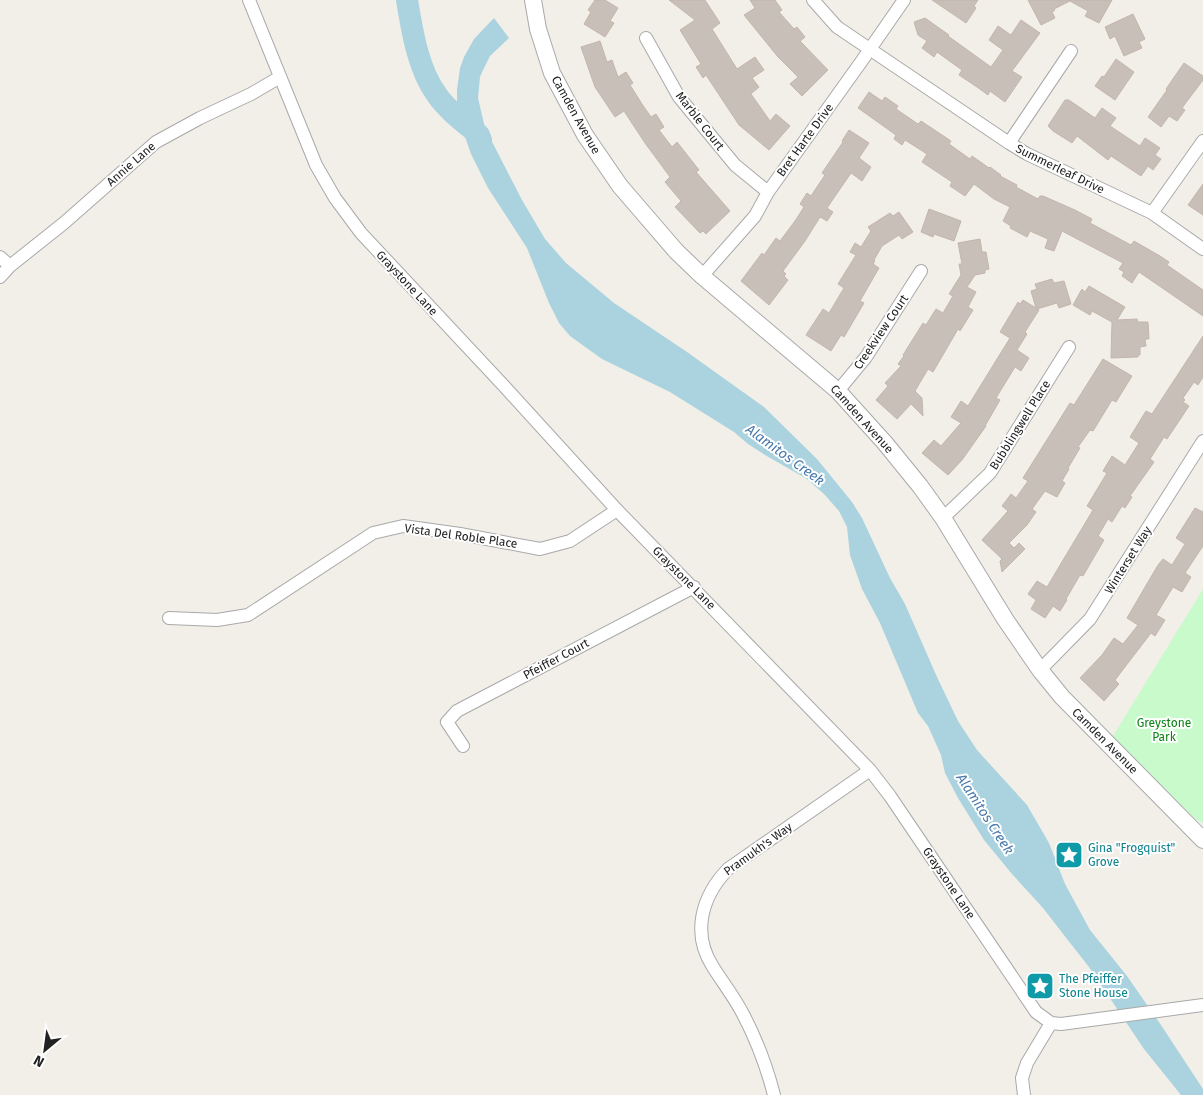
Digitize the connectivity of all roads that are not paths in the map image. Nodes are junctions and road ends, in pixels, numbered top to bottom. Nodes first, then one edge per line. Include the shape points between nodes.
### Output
1 (249, 0) edge
2 (533, 0) edge
3 (813, 0) edge
4 (904, 0) edge
5 (646, 38) dead end
6 (870, 50) junction
7 (1071, 51) dead end
8 (280, 77) junction
9 (1203, 141) edge
10 (1009, 143) junction
11 (768, 192) junction
12 (1152, 213) junction
13 (1203, 249) edge
14 (0, 257) edge
15 (10, 266) junction
16 (921, 271) dead end
17 (702, 276) junction
18 (0, 277) edge
19 (1068, 347) dead end
20 (838, 391) junction
21 (1203, 440) edge
22 (617, 510) junction
23 (943, 518) junction
24 (694, 587) junction
25 (169, 618) dead end
26 (1040, 670) junction
27 (463, 746) dead end
28 (870, 770) junction
29 (1203, 840) edge
30 (1203, 1005) edge
31 (1051, 1023) junction
32 (774, 1095) edge
33 (1024, 1095) edge

1 - 8 street, Graystone Lane
2 - 17 street, Camden Avenue via 552,73 584,135 650,222
3 - 6 street, Summerleaf Drive via 837,27
4 - 6 street, Bret Harte Drive
5 - 11 street, Marble Court via 679,97 735,165
6 - 10 street, Summerleaf Drive
6 - 11 street, Bret Harte Drive
7 - 10 street
8 - 15 street, Annie Lane via 156,142
8 - 22 street, Graystone Lane via 316,165 361,233
9 - 12 street
10 - 12 street, Summerleaf Drive
11 - 17 street, Bret Harte Drive via 755,216
12 - 13 street, Summerleaf Drive
14 - 15 street
15 - 18 street, Annie Lane
16 - 20 street, Creekview Court via 866,357
17 - 20 street, Camden Avenue
19 - 23 street, Bubblingwell Place via 990,473
20 - 23 street, Camden Avenue via 891,450
21 - 26 street, Winterset Way via 1090,619
22 - 24 street, Graystone Lane
22 - 25 street, Vista Del Roble Place via 570,541 540,548 403,526 373,533 248,615 217,620
23 - 26 street, Camden Avenue
24 - 27 street, Pfeiffer Court via 457,711 447,722
24 - 28 street, Graystone Lane
26 - 29 street, Camden Avenue via 1062,697
28 - 31 street, Graystone Lane via 1036,1012
28 - 32 street, Pramukh's Way via 728,868 712,888 704,908 702,930 706,952 745,1016
30 - 31 street via 1093,1021
31 - 33 street via 1027,1063 1022,1078

